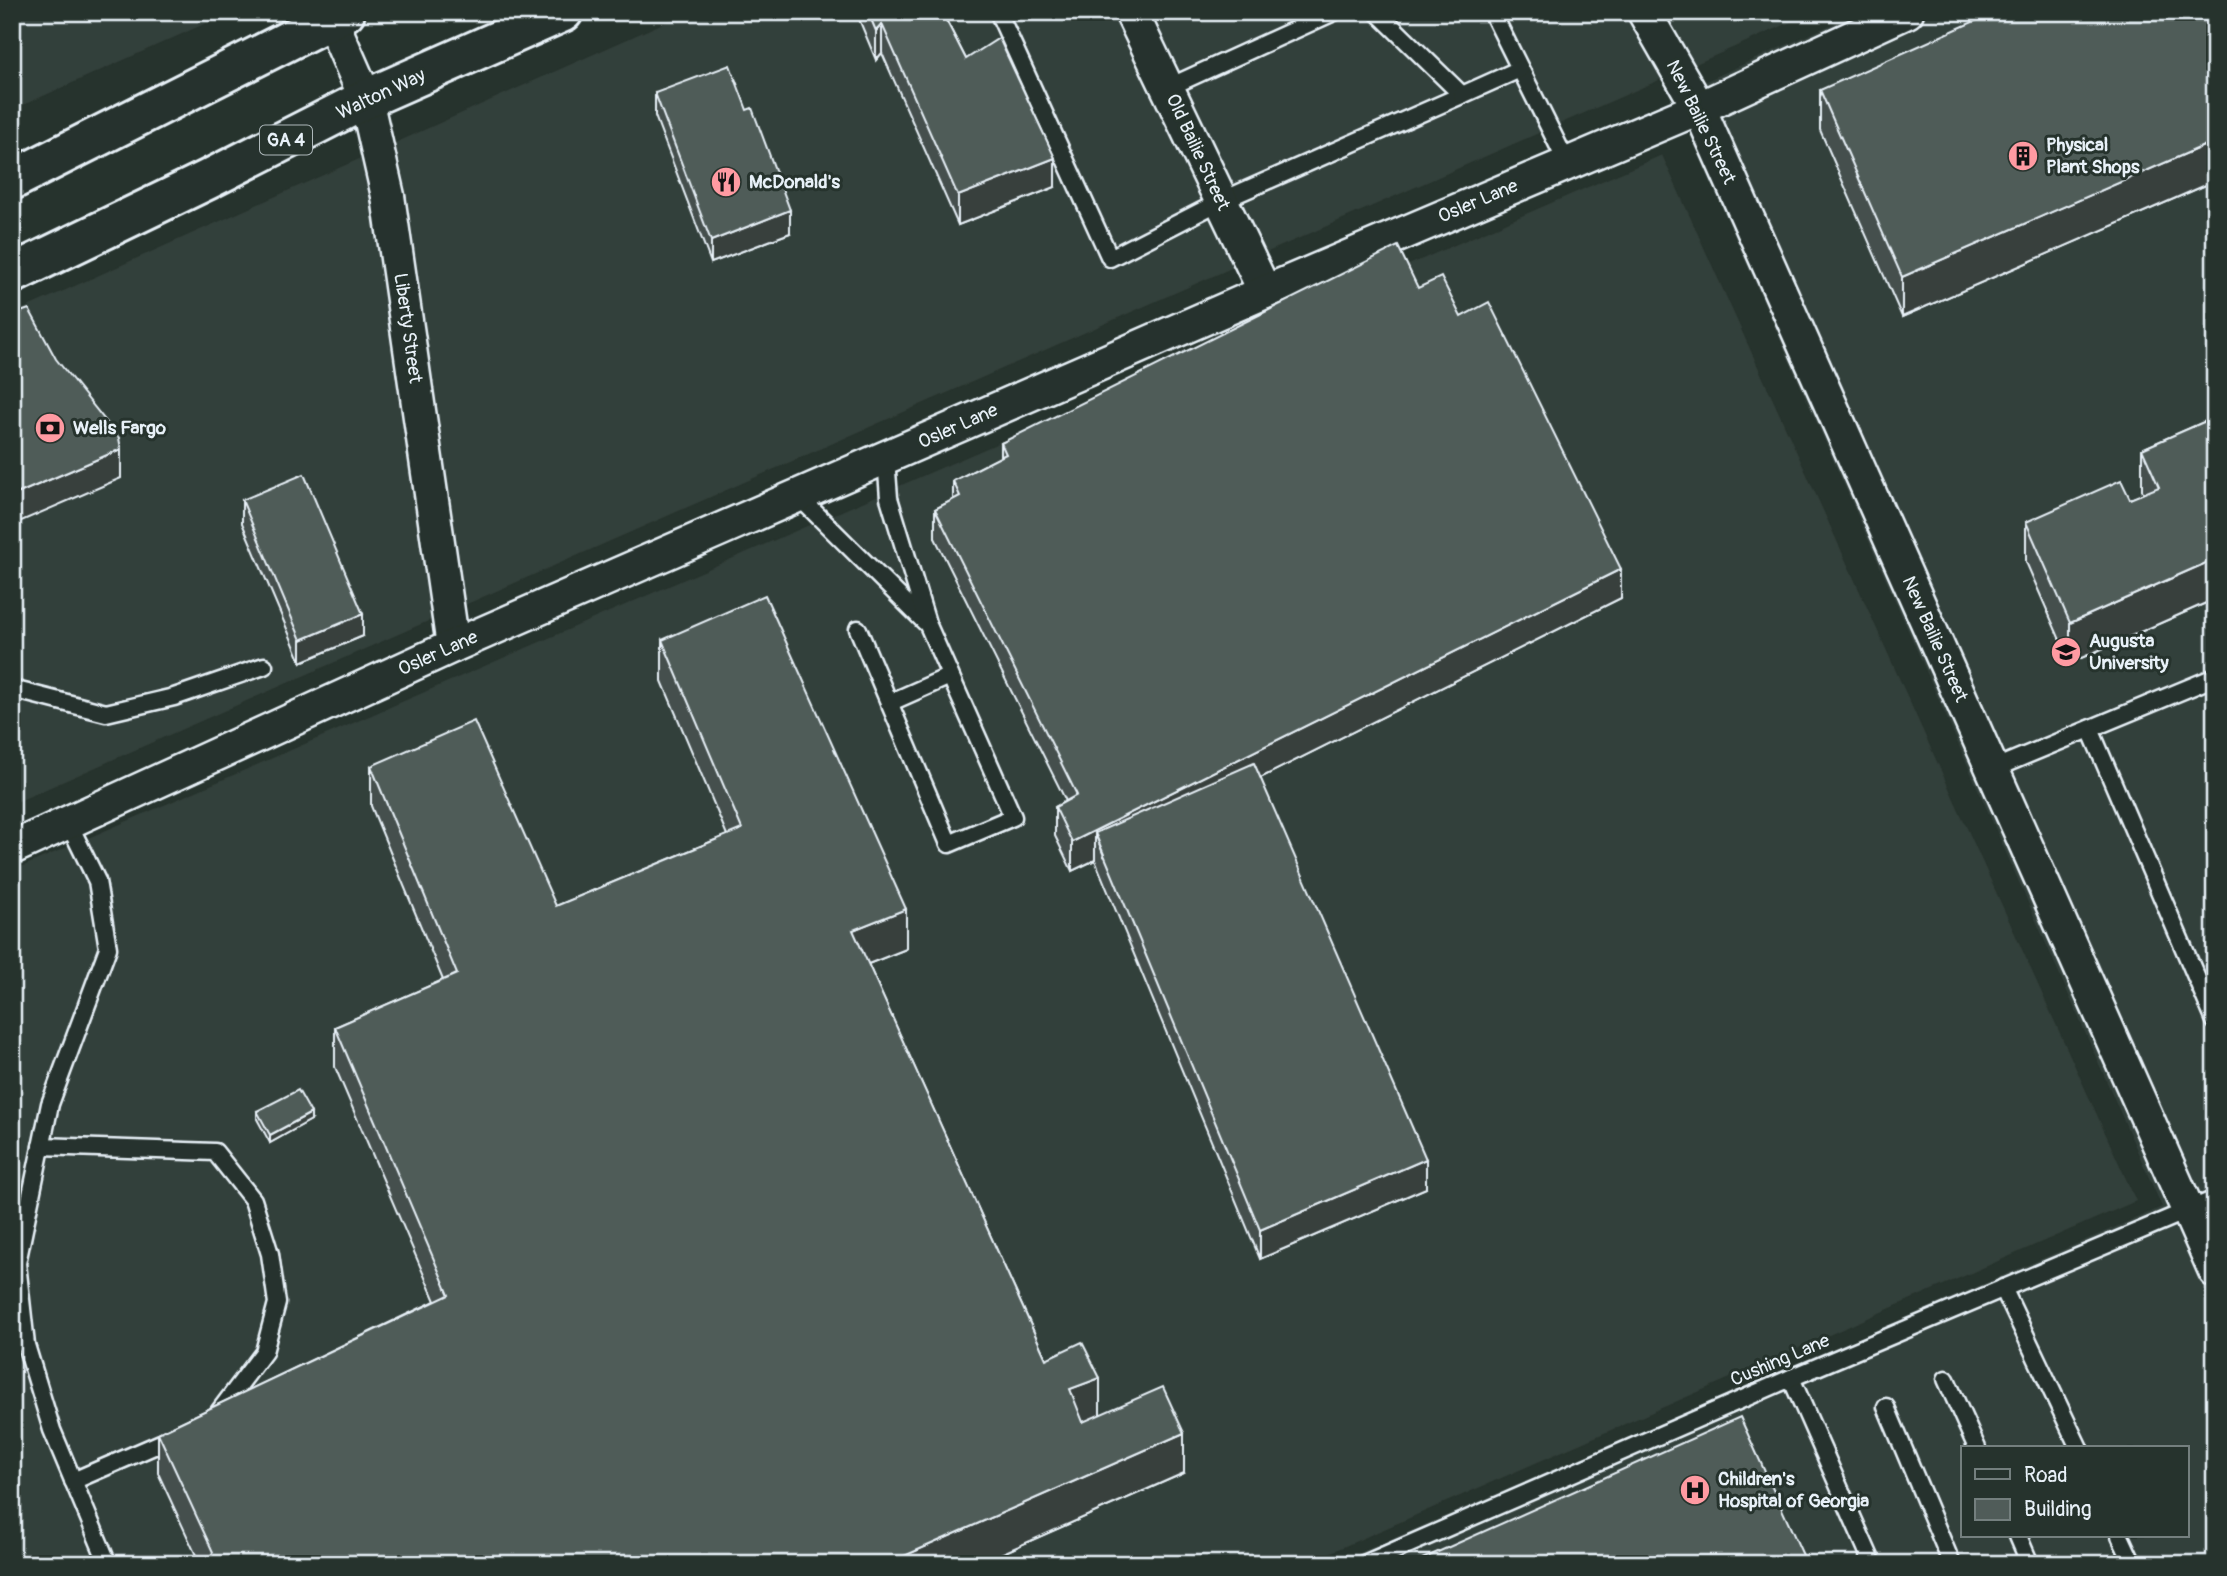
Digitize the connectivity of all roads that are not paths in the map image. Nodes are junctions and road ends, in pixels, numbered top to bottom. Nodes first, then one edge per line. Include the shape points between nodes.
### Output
1 (563, 12) edge
2 (998, 12) edge
3 (1131, 12) edge
4 (1334, 12) edge
5 (1377, 12) edge
6 (1492, 12) edge
7 (1644, 12) edge
8 (1907, 12) edge
9 (338, 15) edge
10 (1520, 69) junction
11 (1167, 88) junction
12 (1462, 95) junction
13 (366, 99) junction
14 (169, 101) junction
15 (1699, 107) junction
16 (12, 151) edge
17 (1567, 163) junction
18 (12, 180) edge
19 (1221, 201) junction
20 (12, 274) edge
21 (1265, 292) junction
22 (886, 458) junction
23 (798, 496) junction
24 (927, 623) junction
25 (858, 629) dead end
26 (453, 646) junction
27 (264, 666) dead end
28 (950, 676) junction
29 (2215, 677) edge
30 (12, 689) edge
31 (889, 703) junction
32 (2090, 729) junction
33 (1993, 769) junction
34 (68, 822) junction
35 (18, 839) edge
36 (2215, 1021) edge
37 (41, 1146) junction
38 (2201, 1204) edge
39 (2215, 1271) edge
40 (2003, 1288) junction
41 (1791, 1378) junction
42 (1945, 1379) dead end
43 (1886, 1407) dead end
44 (1977, 1446) edge
45 (2078, 1446) edge
46 (73, 1481) junction
47 (2019, 1538) edge
48 (2121, 1538) edge
49 (108, 1564) edge
50 (1364, 1564) edge
51 (1873, 1564) edge
52 (1952, 1564) edge
53 (2030, 1564) edge
54 (2133, 1564) edge

1 - 13 main road, Walton Way / GA 4
2 - 19 lane via 1110,258
3 - 11 street, Old Bailie Street
4 - 11 lane
5 - 12 lane
6 - 10 lane
7 - 15 street, New Bailie Street
8 - 15 street, Osler Lane
9 - 13 street, Liberty Street
9 - 14 main road
10 - 12 lane
10 - 17 lane
11 - 19 street, Old Bailie Street
12 - 19 lane
13 - 20 main road, Walton Way / GA 4
13 - 26 street, Liberty Street via 388,196
14 - 16 main road
14 - 18 main road
15 - 17 street, Osler Lane
15 - 33 street, New Bailie Street
17 - 21 street, Osler Lane
19 - 21 street, Old Bailie Street
21 - 22 street, Osler Lane
22 - 23 street, Osler Lane
22 - 24 lane via 889,498
23 - 24 lane
23 - 26 street, Osler Lane
24 - 28 lane
25 - 31 lane
26 - 34 street, Osler Lane
27 - 30 lane via 174,697 106,713
28 - 31 lane
28 - 31 lane via 1013,817 949,844
29 - 32 lane
32 - 33 lane
32 - 36 lane
33 - 38 street, New Bailie Street
34 - 35 street, Osler Lane
34 - 37 lane via 97,881 107,948 50,1104
37 - 46 lane via 17,1263 26,1345
37 - 46 lane via 215,1153 253,1200 270,1254 277,1303 264,1352 212,1421
38 - 39 street, New Bailie Street
38 - 40 lane, Cushing Lane
40 - 41 lane, Cushing Lane
40 - 45 lane
41 - 50 lane, Cushing Lane
41 - 51 lane
42 - 44 lane
43 - 52 lane
46 - 49 lane
47 - 53 lane
48 - 54 lane

